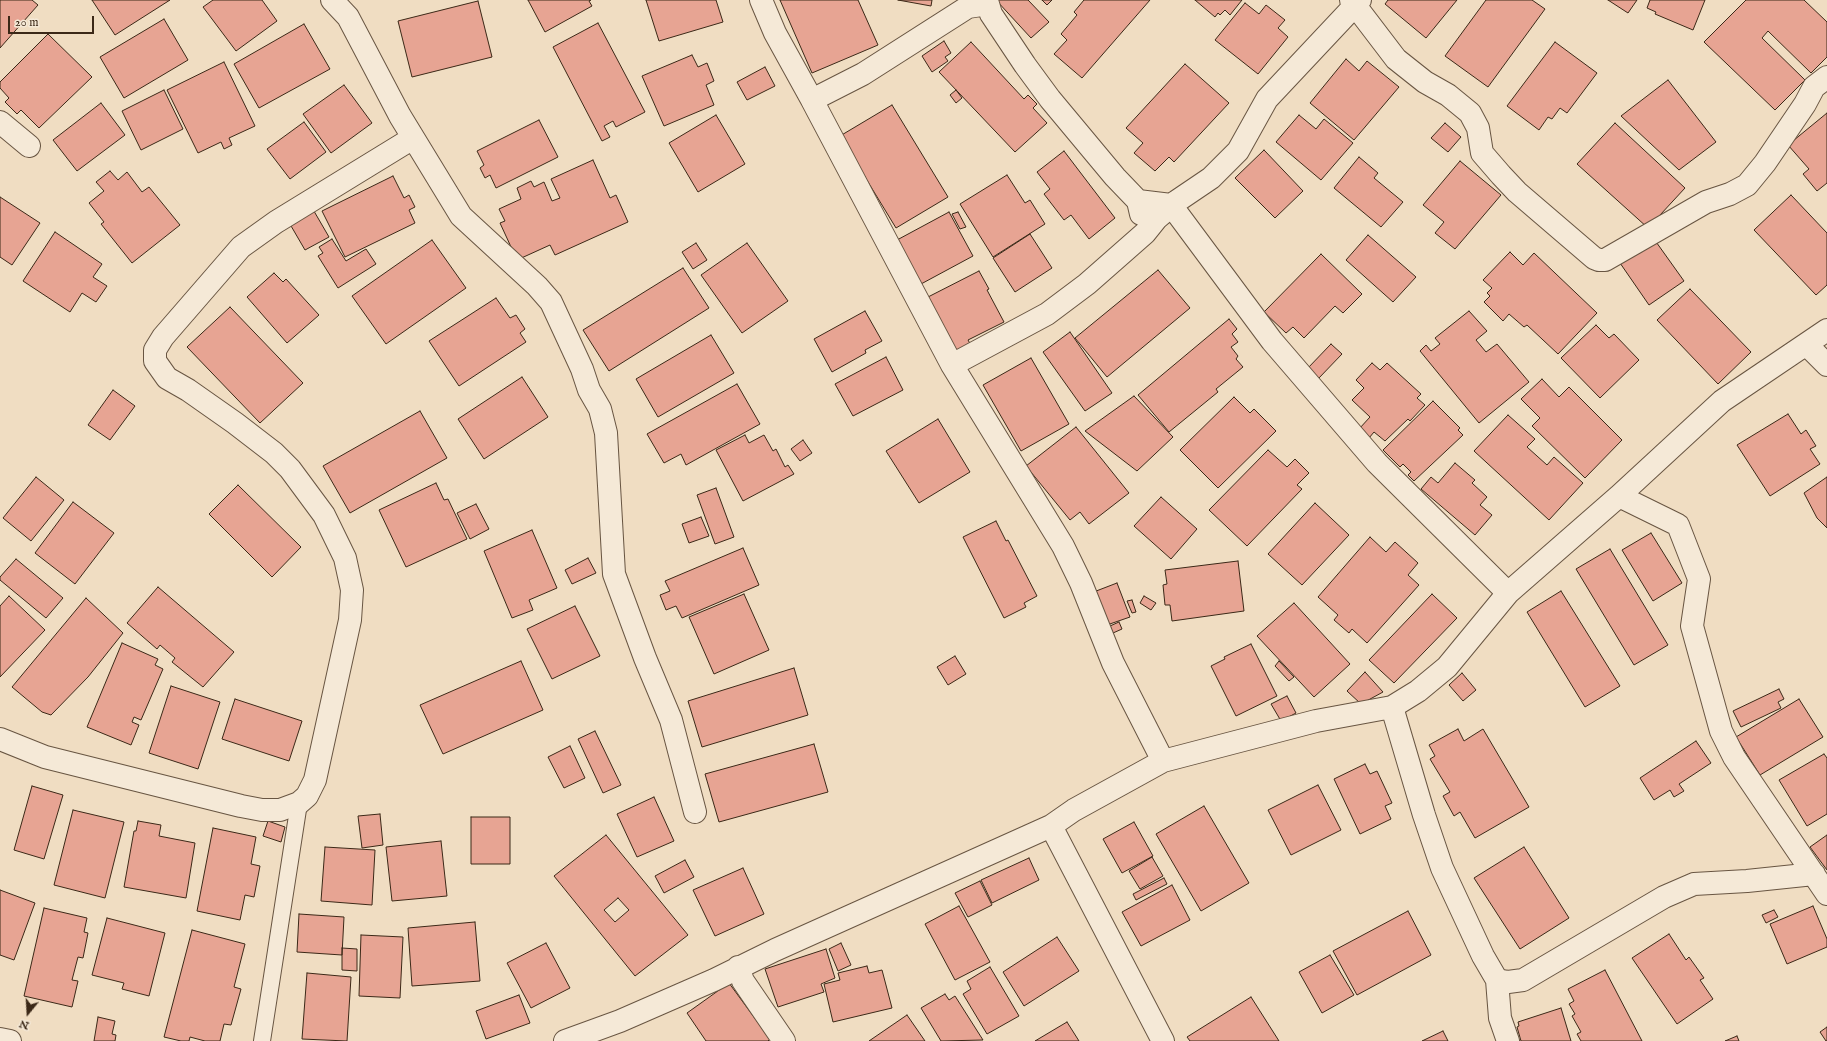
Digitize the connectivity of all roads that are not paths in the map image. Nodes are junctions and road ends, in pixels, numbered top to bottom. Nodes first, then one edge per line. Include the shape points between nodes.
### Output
1 (332, 0) edge
2 (761, 0) edge
3 (984, 2) edge
4 (1355, 2) edge
5 (1827, 77) edge
6 (812, 100) junction
7 (0, 122) edge
8 (413, 138) junction
9 (29, 146) dead end
10 (1138, 201) junction
11 (1171, 205) junction
12 (1146, 233) junction
13 (1827, 330) edge
14 (1807, 345) junction
15 (952, 365) junction
16 (1827, 365) edge
17 (1619, 496) junction
18 (1508, 593) junction
19 (1392, 707) junction
20 (0, 739) edge
21 (1163, 761) junction
22 (299, 803) junction
23 (695, 812) dead end
24 (1051, 826) junction
25 (1814, 874) junction
26 (1827, 894) edge
27 (738, 967) junction
28 (1497, 980) junction
29 (262, 1041) edge
30 (565, 1041) edge
31 (784, 1041) edge
32 (1163, 1041) edge
33 (1508, 1041) edge

1 - 8 street via 348,17
2 - 6 street via 775,34
3 - 6 street via 968,7 863,74
3 - 10 street via 1050,99 1115,178
4 - 5 street via 1396,59 1470,113 1478,128 1482,153 1517,192 1599,260 1605,260 1706,202 1730,194 1746,184 1764,163 1814,87
4 - 11 street via 1267,99 1238,151 1211,178
6 - 15 street
7 - 9 street
8 - 22 street via 276,222 242,247 163,337 155,350 155,361 167,378 188,390 274,453 290,469 324,515 345,558 352,590 350,620 315,780 307,796
8 - 23 street via 461,216 552,302 589,390 600,409 606,433 614,574 671,720
10 - 11 street
10 - 12 street
11 - 12 street
11 - 18 street via 1272,341 1377,463
12 - 15 street via 1087,284 1047,314
13 - 14 street
14 - 16 street
14 - 17 street via 1722,401
15 - 21 street via 1063,546 1081,583 1113,663
17 - 18 street
17 - 25 street via 1678,524 1698,579 1692,626 1722,731 1734,757
18 - 19 street via 1447,667 1418,691
19 - 21 street via 1316,721
19 - 28 street via 1442,868
20 - 22 street via 45,757 241,806 280,810
21 - 24 street via 1074,810
22 - 29 lane
24 - 27 street
24 - 32 street
25 - 26 street
25 - 28 street via 1694,884 1664,897 1523,980
27 - 30 street via 620,1021
27 - 31 street via 743,981
28 - 33 street via 1500,1018

